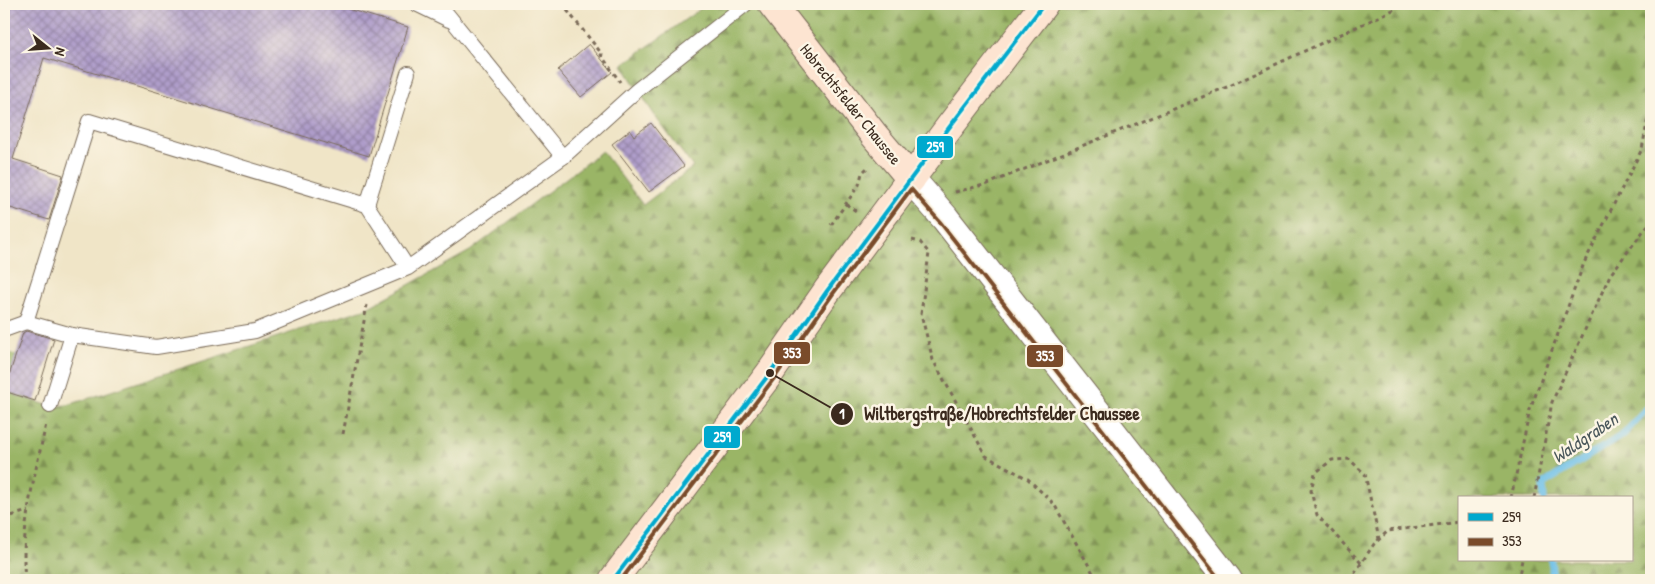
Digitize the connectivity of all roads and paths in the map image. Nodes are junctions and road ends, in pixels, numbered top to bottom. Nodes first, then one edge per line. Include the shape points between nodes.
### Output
1 (416, 4) edge
2 (439, 4) edge
3 (562, 4) edge
4 (746, 4) edge
5 (772, 4) edge
6 (1044, 4) edge
7 (1406, 4) edge
8 (452, 22) junction
9 (408, 73) dead end
10 (630, 97) junction
11 (1651, 103) edge
12 (884, 147) junction
13 (563, 156) junction
14 (911, 179) junction
15 (948, 193) dead end
16 (366, 204) junction
17 (1651, 221) edge
18 (830, 225) dead end
19 (912, 240) dead end
20 (408, 268) junction
21 (366, 308) dead end
22 (26, 322) junction
23 (4, 330) edge
24 (72, 335) junction
25 (50, 406) joint
26 (343, 434) dead end
27 (1510, 496) edge
28 (1534, 496) edge
29 (28, 511) junction
30 (4, 518) edge
31 (1458, 522) edge
32 (1379, 538) junction
33 (1522, 562) edge
34 (1361, 563) junction
35 (25, 580) edge
36 (613, 580) edge
37 (1096, 580) edge
38 (1228, 580) edge
39 (1350, 580) edge
40 (1518, 580) edge

1 - 8 lane
2 - 8 lane
3 - 10 path via 602,54
4 - 10 lane
5 - 12 main road, Hobrechtsfelder Chaussee
6 - 14 main road
7 - 15 path via 1227,87 988,184
8 - 13 lane
9 - 16 lane
10 - 13 lane
11 - 27 path via 1642,149 1584,264 1530,410
12 - 14 main road, Hobrechtsfelder Chaussee
12 - 18 path via 862,173 859,185
13 - 20 lane
14 - 36 main road via 770,373
14 - 38 street, Hobrechtsfelder Chaussee
16 - 20 lane
16 - 22 lane via 89,121
17 - 28 path via 1610,275 1552,402
19 - 37 path via 920,242 929,253 920,314 933,360 986,456 1028,479 1054,504
20 - 24 lane via 255,331 156,347
21 - 26 path
22 - 23 lane
22 - 24 lane
24 - 25 lane
25 - 29 path
29 - 30 path
29 - 35 path via 23,561
31 - 32 path via 1388,531
32 - 34 path
32 - 34 path via 1365,474 1349,458 1332,460 1316,473 1311,491 1317,515
33 - 40 path
34 - 39 path

